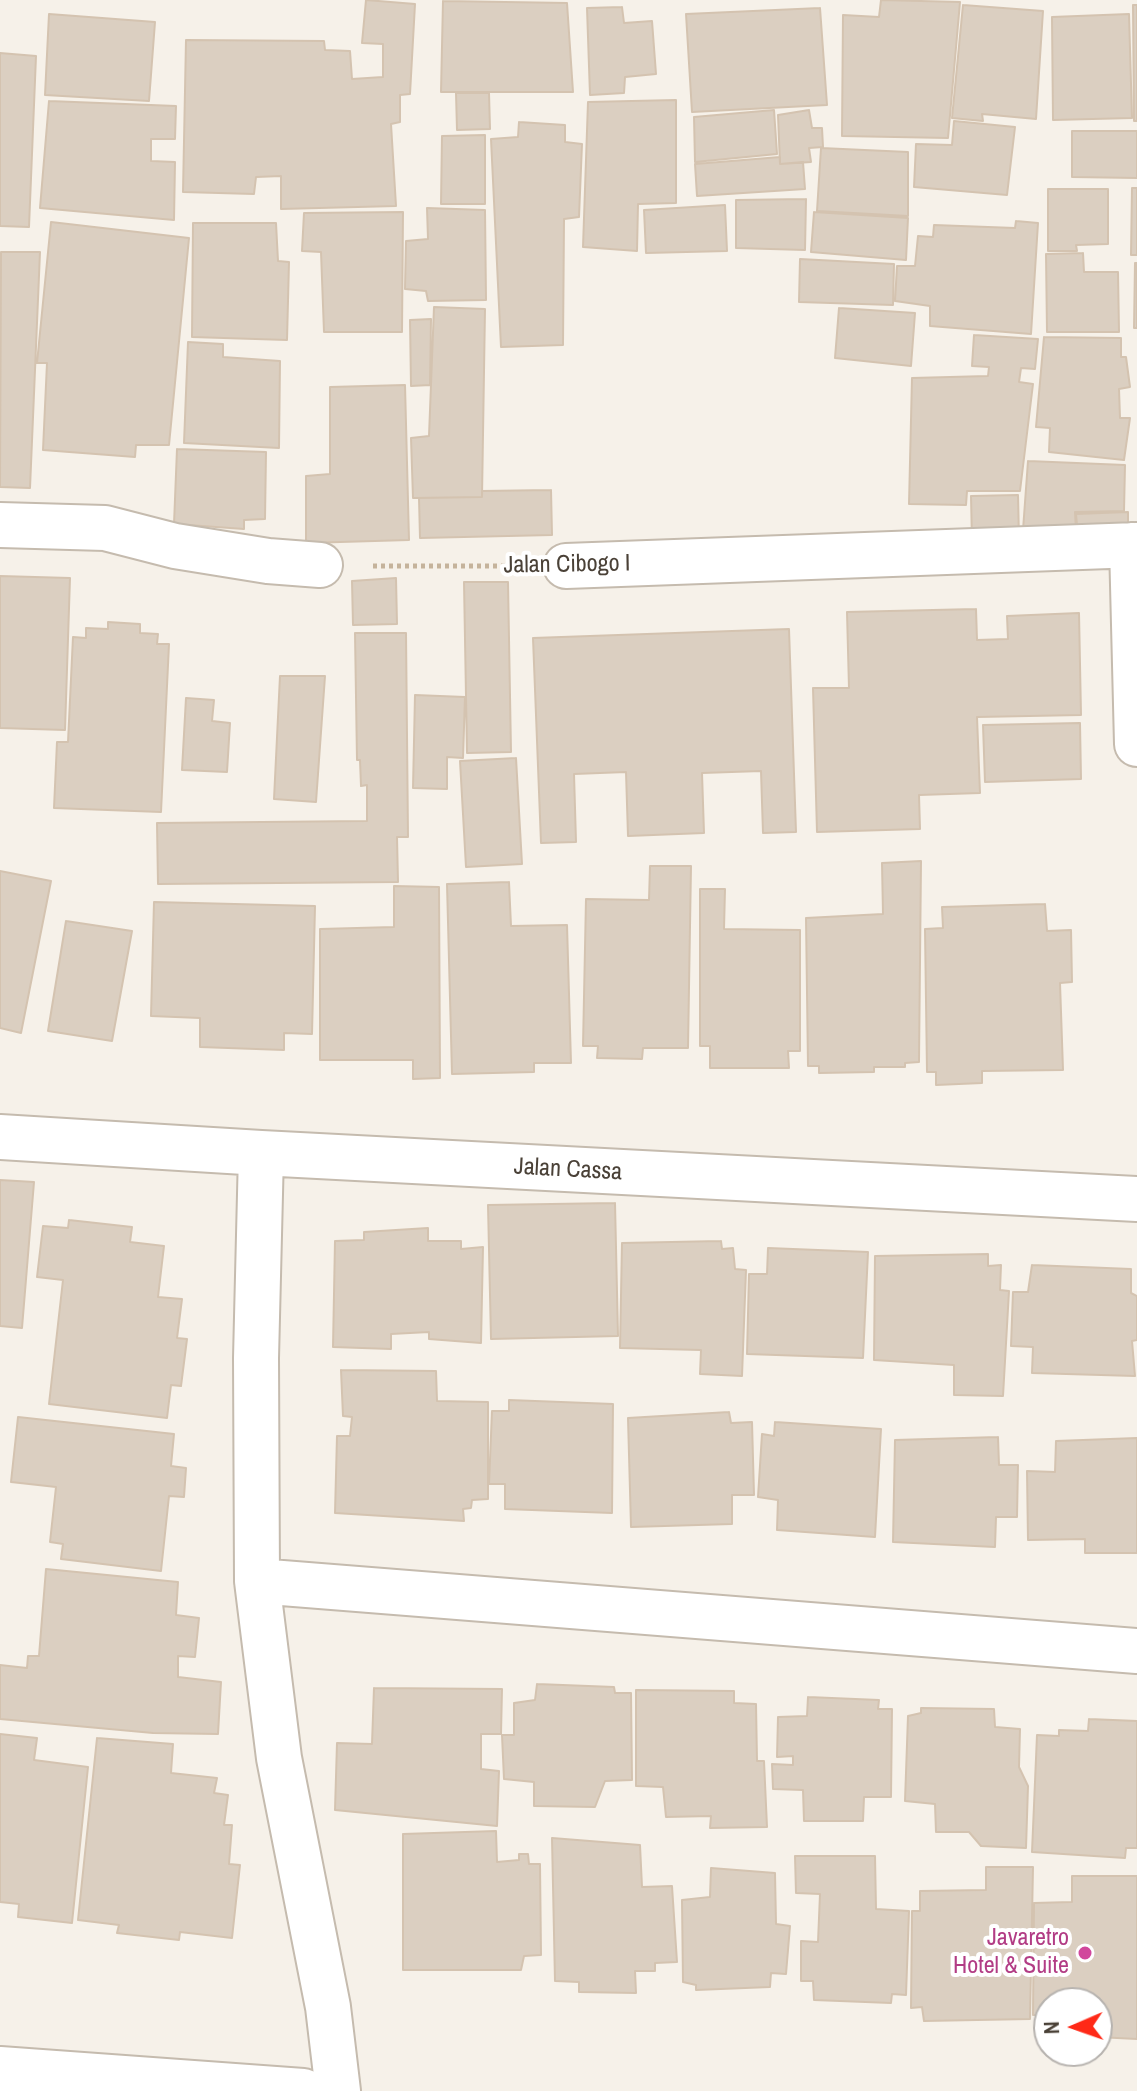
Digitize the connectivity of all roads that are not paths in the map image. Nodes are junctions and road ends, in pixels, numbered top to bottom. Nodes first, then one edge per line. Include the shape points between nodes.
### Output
1 (0, 525) edge
2 (1134, 545) edge
3 (320, 565) road end
4 (566, 566) road end
5 (1137, 744) edge
6 (0, 1137) edge
7 (261, 1153) junction
8 (1137, 1199) edge
9 (257, 1581) junction
10 (1137, 1651) edge
11 (0, 2069) edge
12 (303, 2091) edge
13 (338, 2091) edge

1 - 3 street via 105,528 175,546
2 - 4 street, Jalan Cibogo I
2 - 5 street
6 - 7 street, Jalan Cassa
7 - 8 street, Jalan Cassa
7 - 9 street
9 - 10 street
9 - 13 street via 279,1758 328,2007
11 - 12 street

